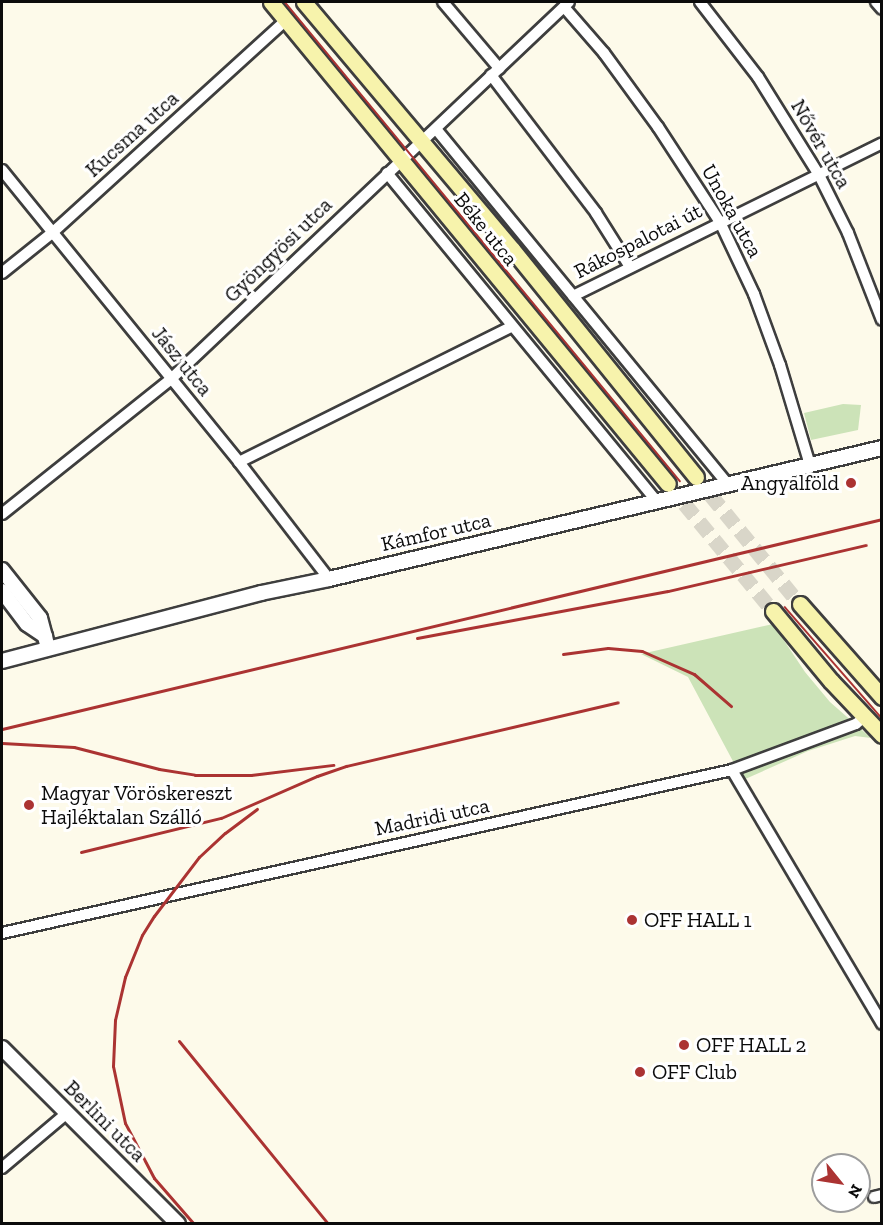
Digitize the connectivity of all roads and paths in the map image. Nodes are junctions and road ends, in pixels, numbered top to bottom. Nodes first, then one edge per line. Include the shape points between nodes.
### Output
1 (271, 2) edge
2 (304, 2) edge
3 (443, 2) edge
4 (700, 2) edge
5 (876, 2) edge
6 (567, 4) edge
7 (882, 9) edge
8 (286, 20) junction
9 (495, 72) junction
10 (435, 129) junction
11 (421, 142) junction
12 (882, 143) edge
13 (402, 159) junction
14 (2, 170) edge
15 (387, 173) junction
16 (819, 175) junction
17 (720, 222) junction
18 (52, 233) junction
19 (630, 267) junction
20 (2, 273) edge
21 (573, 296) junction
22 (882, 320) edge
23 (511, 327) junction
24 (171, 379) junction
25 (882, 448) edge
26 (239, 462) junction
27 (810, 465) junction
28 (696, 477) tunnel mouth
29 (668, 484) tunnel mouth
30 (728, 484) junction
31 (656, 501) junction
32 (2, 514) edge
33 (2, 570) edge
34 (329, 579) junction
35 (2, 591) edge
36 (800, 604) tunnel mouth
37 (773, 611) tunnel mouth
38 (47, 642) junction
39 (2, 661) edge
40 (882, 697) edge
41 (864, 717) junction
42 (882, 735) edge
43 (732, 770) junction
44 (2, 933) edge
45 (882, 1024) edge
46 (2, 1048) edge
47 (67, 1113) junction
48 (2, 1168) edge
49 (178, 1224) edge

1 - 8 main road, Béke utca
2 - 11 main road, Béke utca
3 - 9 street
4 - 16 street, Nővér utca via 758,77
5 - 7 street
6 - 9 street, Gyöngyösi utca
6 - 17 street, Unoka utca via 652,117
8 - 13 main road, Béke utca
8 - 18 street, Kucsma utca
9 - 10 street, Gyöngyösi utca
9 - 19 street
10 - 11 street, Gyöngyösi utca
10 - 21 street, Béke utca
11 - 13 street, Gyöngyösi utca
11 - 28 main road, Béke utca
12 - 16 street, Rákospalotai út
13 - 15 street, Gyöngyösi utca
13 - 29 main road, Béke utca
14 - 18 street, Jász utca
15 - 23 street, Béke utca
15 - 24 street, Gyöngyösi utca
16 - 17 street, Rákospalotai út
16 - 22 street, Nővér utca via 848,233
17 - 19 street, Rákospalotai út
17 - 27 street, Unoka utca via 768,334
18 - 20 street, Kucsma utca
18 - 24 street, Jász utca
19 - 21 street, Rákospalotai út
21 - 30 street, Béke utca
23 - 26 street
23 - 31 street, Béke utca
24 - 26 street, Jász utca
24 - 32 street, Gyöngyösi utca
25 - 27 street, Kámfor utca
26 - 34 street, Jász utca
27 - 30 street, Kámfor utca
30 - 31 street, Kámfor utca
31 - 34 street, Kámfor utca
33 - 38 street via 40,618
34 - 38 street, Kámfor utca
35 - 38 street via 27,624
36 - 40 main road
37 - 41 main road
38 - 39 street, Kámfor utca
41 - 42 main road
41 - 43 street, Madridi utca via 856,724
43 - 44 street, Madridi utca
43 - 45 street
46 - 47 street, Berlini utca
47 - 48 street
47 - 49 street, Berlini utca

